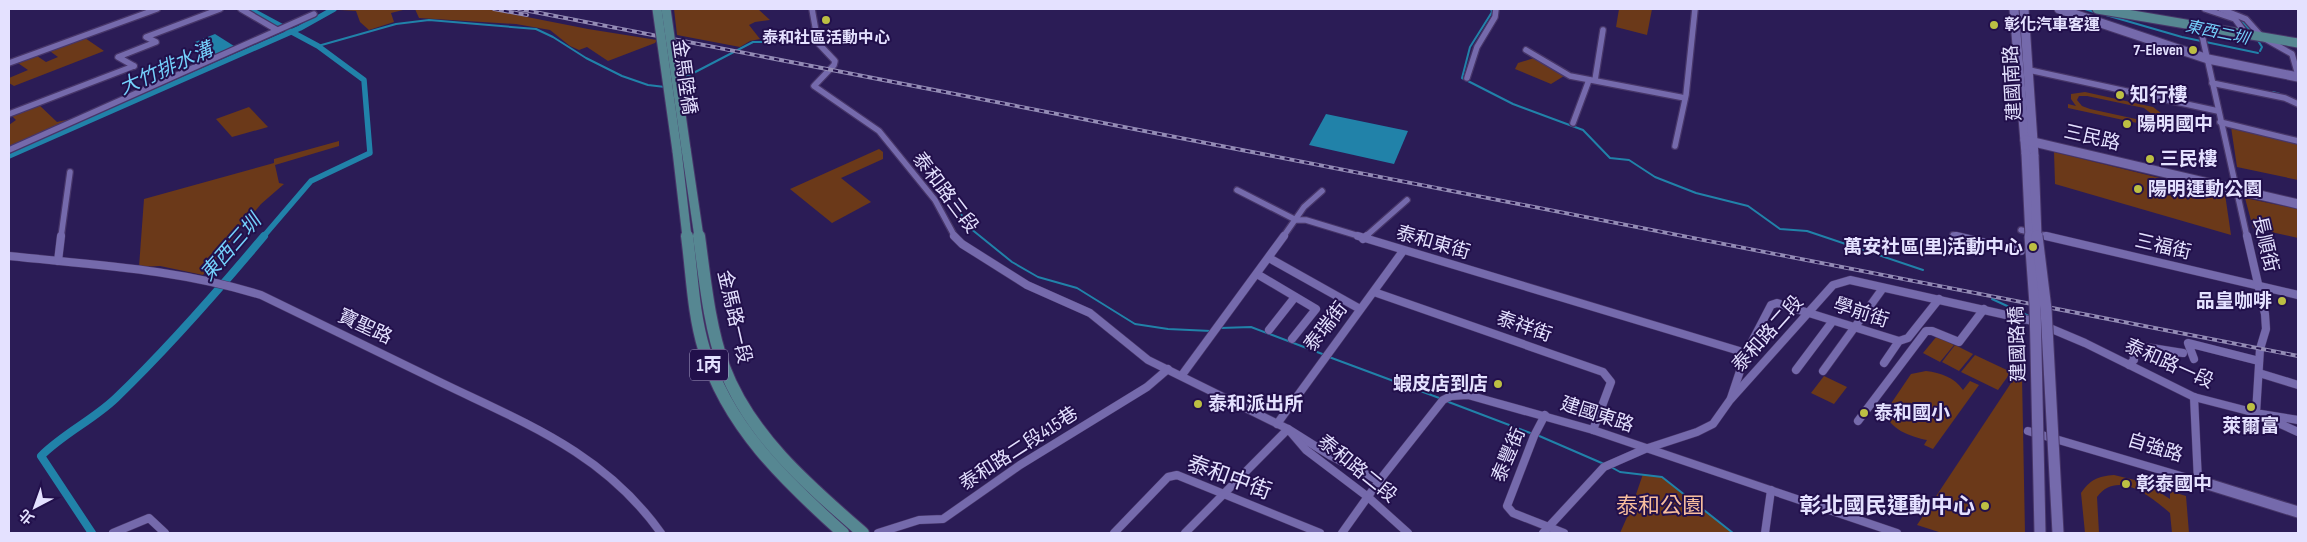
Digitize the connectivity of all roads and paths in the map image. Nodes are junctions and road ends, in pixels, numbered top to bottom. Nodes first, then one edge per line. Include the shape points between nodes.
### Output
1 (157, 9) edge
2 (220, 9) edge
3 (241, 9) edge
4 (657, 9) edge
5 (666, 9) edge
6 (812, 9) edge
7 (1496, 9) edge
8 (1695, 9) edge
9 (2014, 9) edge
10 (2024, 9) edge
11 (2059, 9) edge
12 (2097, 9) edge
13 (2205, 9) edge
14 (2221, 9) edge
15 (2143, 13) edge
16 (314, 14) dead end
17 (2238, 23) junction
18 (2251, 24) junction
19 (2200, 26) junction
20 (278, 30) junction
21 (1603, 30) dead end
22 (2254, 36) junction
23 (2298, 43) edge
24 (1526, 50) dead end
25 (2208, 59) junction
26 (9, 63) edge
27 (2029, 70) junction
28 (2298, 76) edge
29 (1467, 78) dead end
30 (1592, 80) junction
31 (2212, 83) junction
32 (1685, 98) junction
33 (2298, 104) edge
34 (2218, 111) junction
35 (9, 114) edge
36 (1573, 122) dead end
37 (2220, 122) junction
38 (2298, 140) edge
39 (2029, 141) junction
40 (1674, 146) dead end
41 (9, 150) edge
42 (682, 150) junction
43 (2030, 155) junction
44 (70, 172) dead end
45 (2237, 189) junction
46 (1237, 190) dead end
47 (1322, 191) dead end
48 (1407, 200) dead end
49 (2298, 204) edge
50 (1296, 220) junction
51 (2021, 230) dead end
52 (1953, 235) dead end
53 (1363, 239) junction
54 (1403, 250) junction
55 (2021, 252) dead end
56 (9, 256) edge
57 (1269, 258) junction
58 (58, 261) junction
59 (1257, 274) junction
60 (2258, 285) junction
61 (1883, 288) junction
62 (1374, 292) junction
63 (2298, 295) edge
64 (1295, 297) junction
65 (1939, 299) junction
66 (1984, 309) junction
67 (1360, 310) junction
68 (1810, 312) junction
69 (1832, 322) junction
70 (1854, 328) junction
71 (1269, 330) dead end
72 (2057, 331) joint
73 (1292, 340) dead end
74 (1899, 342) junction
75 (2183, 353) dead end
76 (1746, 354) junction
77 (2194, 360) dead end
78 (2259, 361) junction
79 (1884, 363) dead end
80 (2129, 365) junction
81 (1168, 369) junction
82 (1796, 370) dead end
83 (1823, 371) dead end
84 (2260, 373) junction
85 (1182, 375) junction
86 (2298, 384) edge
87 (2194, 396) junction
88 (1730, 400) junction
89 (2256, 413) junction
90 (1545, 415) junction
91 (2298, 420) edge
92 (1858, 421) dead end
93 (1277, 424) junction
94 (1288, 429) junction
95 (1593, 430) junction
96 (2028, 430) dead end
97 (2298, 432) edge
98 (1645, 449) junction
99 (1379, 480) junction
100 (2198, 481) junction
101 (1771, 490) junction
102 (1226, 494) junction
103 (1368, 497) junction
104 (2298, 512) edge
105 (1877, 530) edge
106 (1546, 531) edge
107 (113, 533) edge
108 (165, 533) edge
109 (661, 533) edge
110 (843, 533) edge
111 (864, 533) edge
112 (878, 533) edge
113 (1114, 533) edge
114 (1185, 533) edge
115 (1320, 533) edge
116 (1342, 533) edge
117 (1408, 533) edge
118 (1564, 533) edge
119 (1765, 533) edge
120 (1897, 533) edge
121 (2040, 533) edge
122 (2058, 533) edge

1 - 26 street
2 - 35 street via 146,37 156,42 118,57 134,66
3 - 20 street
4 - 42 main road, 金馬陸橋 / 1丙, bridge
5 - 42 main road, 金馬陸橋 / 1丙, bridge
6 - 81 street, 泰和路三段 via 818,43 834,61 814,86 879,131 935,200 954,236 1027,285 1090,313 1148,360
7 - 29 street via 1495,17 1477,47
8 - 32 street
9 - 39 street, 建國南路
10 - 27 street, 建國南路
11 - 25 street
12 - 15 main road
13 - 17 street via 2228,16
14 - 18 street
15 - 19 main road
16 - 20 street
17 - 18 street
17 - 22 street
18 - 22 street
19 - 22 main road
19 - 25 street, 長順街
20 - 41 street
21 - 30 street
22 - 23 main road
22 - 28 street via 2292,54
24 - 30 street via 1560,72
25 - 28 street
25 - 31 street, 長順街
27 - 34 street
27 - 39 street, 建國南路
30 - 32 street
30 - 36 street
31 - 33 street
31 - 34 street, 長順街
32 - 40 street
34 - 37 street, 長順街
37 - 38 street
37 - 45 street, 長順街
39 - 43 street, 建國南路
39 - 45 street, 三民路
42 - 110 main road, 金馬路一段 / 1丙 via 701,339 713,375 735,417 767,459
42 - 111 main road, 金馬路一段 / 1丙 via 710,313 716,341 732,384 744,408 778,452
43 - 121 street, 建國路橋, bridge via 2026,186 2035,304
43 - 122 street, 建國路橋, bridge via 2046,309
44 - 58 street
45 - 49 street, 三民路
45 - 60 street, 長順街
46 - 50 street, 泰和東街
47 - 50 street via 1304,207
48 - 53 street
50 - 53 street, 泰和東街 via 1306,220
50 - 57 street
51 - 60 street, 三福街
52 - 55 street
53 - 54 street, 泰和東街
54 - 62 street, 泰瑞街
54 - 76 street, 泰和東街
56 - 58 street, 寶聖路
57 - 59 street
57 - 67 street
58 - 109 street, 寶聖路 via 169,272 223,283 274,301 582,454 643,506
59 - 64 street
59 - 85 street
60 - 63 street, 三福街
60 - 78 street, 長順街 via 2266,329
61 - 65 street, 泰和路二段
61 - 68 street, 泰和路二段 via 1850,280 1838,282
61 - 70 street
62 - 67 street, 泰瑞街
62 - 95 street, 泰祥街 via 1603,372 1611,382
64 - 71 street
64 - 73 street via 1316,309
65 - 66 street, 泰和路二段
65 - 74 street via 1908,338
66 - 72 street, 泰和路二段 via 2033,321
66 - 92 street via 1959,342 1926,331
67 - 93 street, 泰瑞街
68 - 69 street, 學前街
68 - 76 street, 學前街 via 1777,303 1771,305
68 - 88 street, 泰和路二段
69 - 70 street, 學前街
69 - 82 street
70 - 74 street, 學前街
70 - 83 street
72 - 80 street, 泰和路一段
74 - 79 street
75 - 80 street via 2132,345 2134,360
76 - 88 street, 學前街
77 - 78 street via 2188,343
78 - 84 street, 長順街
80 - 87 street, 泰和路一段
81 - 85 street, 泰和路二段
81 - 112 street, 泰和路二段415巷 via 1147,387 1020,465 943,519 919,520
84 - 86 street
84 - 89 street, 長順街
85 - 93 street, 泰和路二段
87 - 89 street, 泰和路一段
87 - 100 street
88 - 98 street, 泰和路二段 via 1713,424
89 - 91 street
89 - 97 street, 泰和路一段
90 - 95 street, 建國東路
90 - 99 street, 建國東路 via 1481,397 1468,395 1445,399
90 - 106 street, 泰豐街 via 1507,506 1513,513
93 - 94 street, 泰和路二段
94 - 99 street, 泰和路二段 via 1331,456
94 - 102 street
94 - 103 street, 泰和路二段 via 1306,450
95 - 98 street, 建國東路
96 - 100 street, 自強路
98 - 101 street, 建國東路
98 - 106 street, 泰和路二段 via 1608,465
99 - 103 street, 建國東路
100 - 104 street, 自強路
101 - 105 street, 建國東路
101 - 119 street
102 - 113 street, 泰和中街 via 1177,474 1168,477
102 - 114 street
102 - 115 street, 泰和中街
103 - 116 street, 建國東路
103 - 117 street, 泰和路二段
105 - 120 street, 建國東路
106 - 118 street, 泰豐街
107 - 108 street via 149,518

